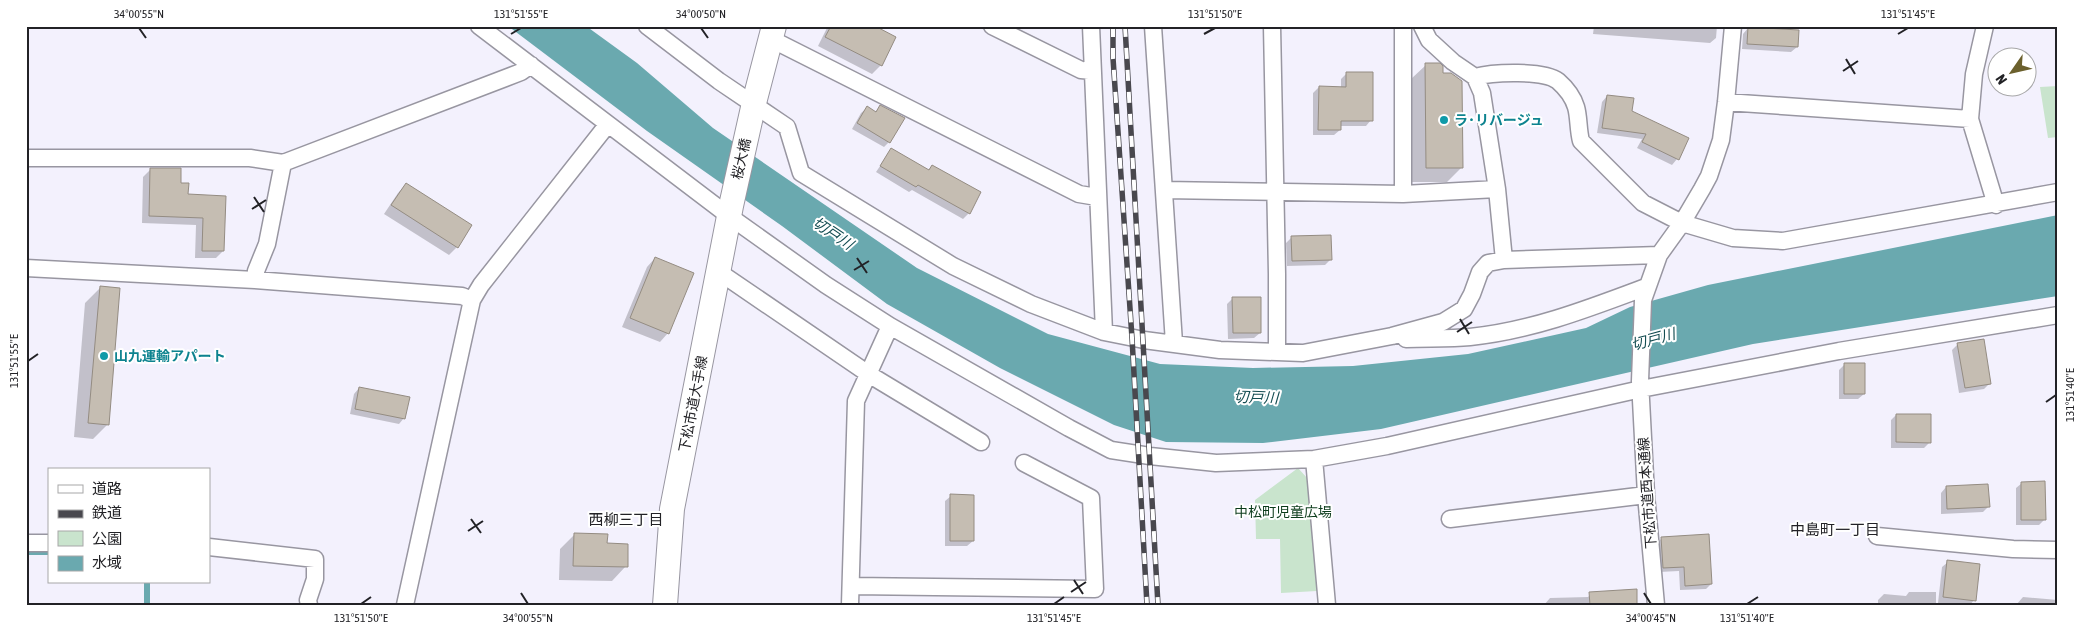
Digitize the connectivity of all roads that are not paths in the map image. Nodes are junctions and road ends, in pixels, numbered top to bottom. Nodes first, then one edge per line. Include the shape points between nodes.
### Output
1 (479, 26) edge
2 (647, 26) edge
3 (992, 26) edge
4 (1091, 26) edge
5 (1153, 26) edge
6 (1272, 26) edge
7 (1403, 26) edge
8 (1422, 26) edge
9 (1733, 26) edge
10 (1985, 26) edge
11 (670, 33) edge
12 (772, 33) edge
13 (531, 65) junction
14 (1092, 71) junction
15 (1475, 77) junction
16 (1726, 102) junction
17 (753, 107) junction
18 (1970, 119) junction
19 (608, 124) junction
20 (26, 158) edge
21 (283, 163) junction
22 (1497, 188) junction
23 (1164, 190) junction
24 (1276, 191) junction
25 (2058, 192) edge
26 (1403, 194) junction
27 (1097, 196) junction
28 (1996, 205) junction
29 (730, 211) junction
30 (1682, 223) junction
31 (1659, 254) junction
32 (1504, 260) junction
33 (26, 268) edge
34 (719, 272) junction
35 (255, 280) junction
36 (1645, 294) junction
37 (472, 300) junction
38 (2058, 314) edge
39 (890, 326) junction
40 (1104, 332) junction
41 (1392, 336) junction
42 (1174, 343) junction
43 (1277, 352) junction
44 (870, 375) junction
45 (1640, 385) junction
46 (981, 442) dead end
47 (1314, 459) junction
48 (1024, 462) dead end
49 (1646, 495) junction
50 (1450, 519) dead end
51 (1877, 536) dead end
52 (26, 543) edge
53 (48, 543) edge
54 (210, 547) edge
55 (2058, 550) edge
56 (852, 586) junction
57 (308, 605) edge
58 (405, 605) edge
59 (665, 605) edge
60 (850, 605) edge
61 (1326, 605) edge
62 (1656, 605) edge

1 - 13 street
2 - 11 street
3 - 14 street via 1081,70
4 - 14 street
5 - 23 street
6 - 24 street
7 - 26 street
8 - 15 street via 1429,40
9 - 16 street
10 - 18 street via 1974,74
11 - 17 street via 720,81
12 - 17 street
12 - 27 street via 1079,194
13 - 19 street
13 - 21 street via 458,97
14 - 27 street
15 - 22 street via 1482,92
15 - 30 street via 1489,73 1543,75 1558,80 1576,108 1580,141 1642,203
16 - 18 street
16 - 30 street via 1720,140 1709,176
17 - 29 street, 桜大橋
17 - 40 street via 787,127 801,173 953,266 1031,304
18 - 28 street
19 - 29 street
19 - 37 street
20 - 21 street via 250,158
21 - 35 street via 267,244
22 - 26 street
22 - 32 street
23 - 24 street
23 - 42 street
24 - 26 street
24 - 43 street
25 - 28 street
27 - 40 street
28 - 30 street via 1783,241 1733,238
29 - 34 street, 下松市道大手線
29 - 39 street via 826,285
30 - 31 street
31 - 32 street
31 - 36 street
32 - 41 street via 1488,263 1480,272 1464,309 1443,322
33 - 35 street
34 - 44 street
34 - 59 street, 下松市道大手線 via 672,509
35 - 37 street via 462,296
36 - 41 street via 1518,328 1471,337 1402,339
36 - 45 street, 下松市道西本通線
37 - 58 street
38 - 45 street
39 - 44 street
39 - 47 street via 1112,450 1216,463
40 - 42 street
41 - 43 street via 1303,353
42 - 43 street via 1220,350
44 - 46 street
44 - 56 street via 856,401
45 - 47 street via 1387,446
45 - 49 street, 下松市道西本通線
47 - 61 street
48 - 56 street via 1091,498 1095,589
49 - 50 street
49 - 62 street, 下松市道西本通線
51 - 55 street
52 - 53 street
54 - 57 street via 315,559 315,579
56 - 60 street

